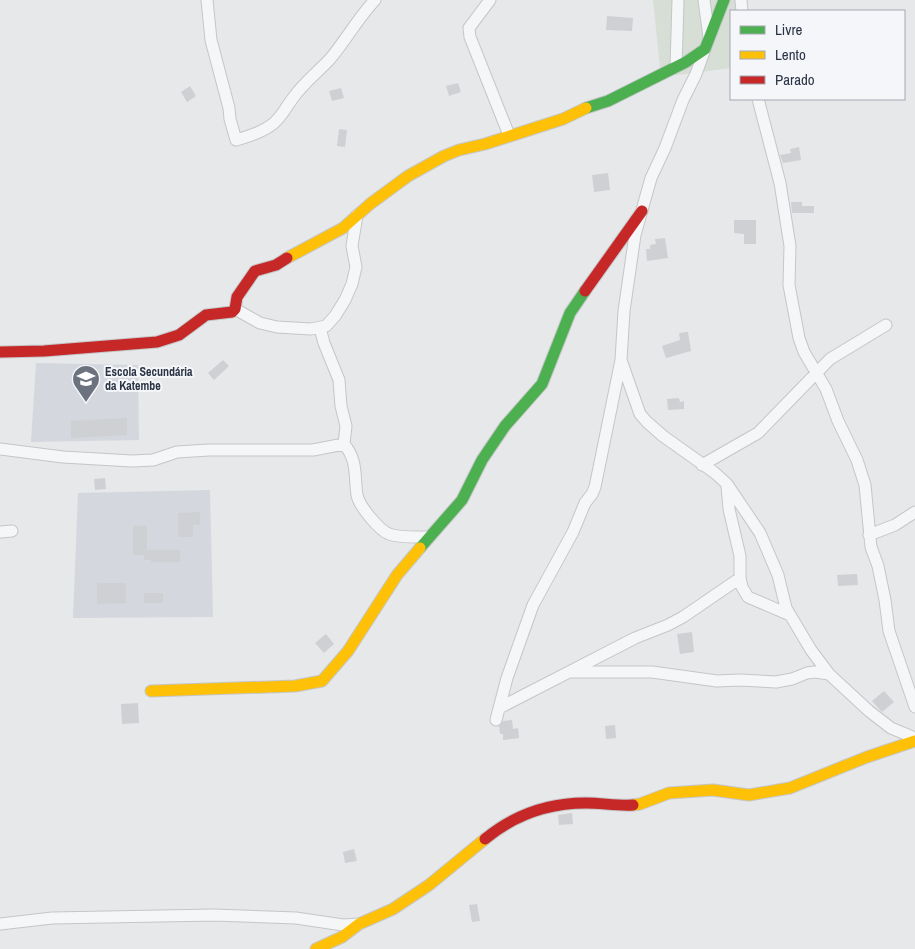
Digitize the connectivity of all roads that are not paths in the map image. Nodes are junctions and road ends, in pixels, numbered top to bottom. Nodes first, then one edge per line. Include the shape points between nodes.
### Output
1 (207, 0) edge
2 (375, 0) edge
3 (490, 0) edge
4 (678, 0) edge
5 (704, 0) edge
6 (724, 0) edge
7 (709, 37) junction
8 (705, 49) junction
9 (676, 67) junction
10 (758, 100) edge
11 (509, 135) junction
12 (642, 211) junction
13 (358, 215) junction
14 (235, 309) junction
15 (886, 325) dead end
16 (320, 328) junction
17 (0, 352) edge
18 (621, 360) junction
19 (817, 374) junction
20 (344, 444) junction
21 (0, 449) edge
22 (702, 465) junction
23 (727, 484) junction
24 (915, 512) edge
25 (12, 531) dead end
26 (0, 532) edge
27 (869, 535) junction
28 (428, 537) junction
29 (740, 578) junction
30 (790, 615) junction
31 (570, 672) junction
32 (829, 674) junction
33 (150, 691) dead end
34 (915, 707) edge
35 (499, 708) junction
36 (496, 720) dead end
37 (915, 739) edge
38 (0, 924) edge
39 (359, 924) junction
40 (316, 949) edge

1 - 2 street via 211,40 236,140 260,131 280,118
3 - 11 street via 469,28 470,37
4 - 9 street
5 - 7 street
6 - 7 street
7 - 8 street
8 - 9 street
8 - 12 street via 656,165
9 - 11 street via 563,119
10 - 19 street via 780,183 790,246 795,324 804,352
11 - 13 street via 444,156 408,176
12 - 18 street via 631,259
12 - 28 street via 570,313 542,384 505,426 482,460 462,500
13 - 14 street via 327,238 276,265 255,271 237,297
13 - 16 street via 352,246 356,267 352,284 335,316
14 - 16 street via 260,323 300,329
14 - 17 street via 206,316 179,335 157,342
15 - 19 street via 830,359
16 - 20 street via 339,380 346,426
18 - 22 street via 640,414
18 - 35 street via 595,487 533,605
19 - 22 street via 758,433
19 - 27 street via 857,460 865,485
20 - 21 street via 313,450 177,452 153,460 132,461
20 - 28 street via 352,453 359,503 369,516 388,534
22 - 23 street
23 - 29 street via 740,556
23 - 30 street via 760,533
24 - 27 street via 895,525
25 - 26 street
27 - 34 street via 889,631
28 - 33 street via 397,575 348,651 322,681 296,686
29 - 30 street via 748,598
29 - 31 street via 683,617
30 - 32 street
31 - 32 street via 652,672 717,681 776,682 807,673
31 - 35 street
32 - 37 street via 891,728
35 - 36 street
37 - 39 street via 790,788 749,795 713,790 669,793 640,804 568,804 525,814 491,834 429,885 393,909
38 - 39 street via 52,918 214,915
39 - 40 street via 342,937

